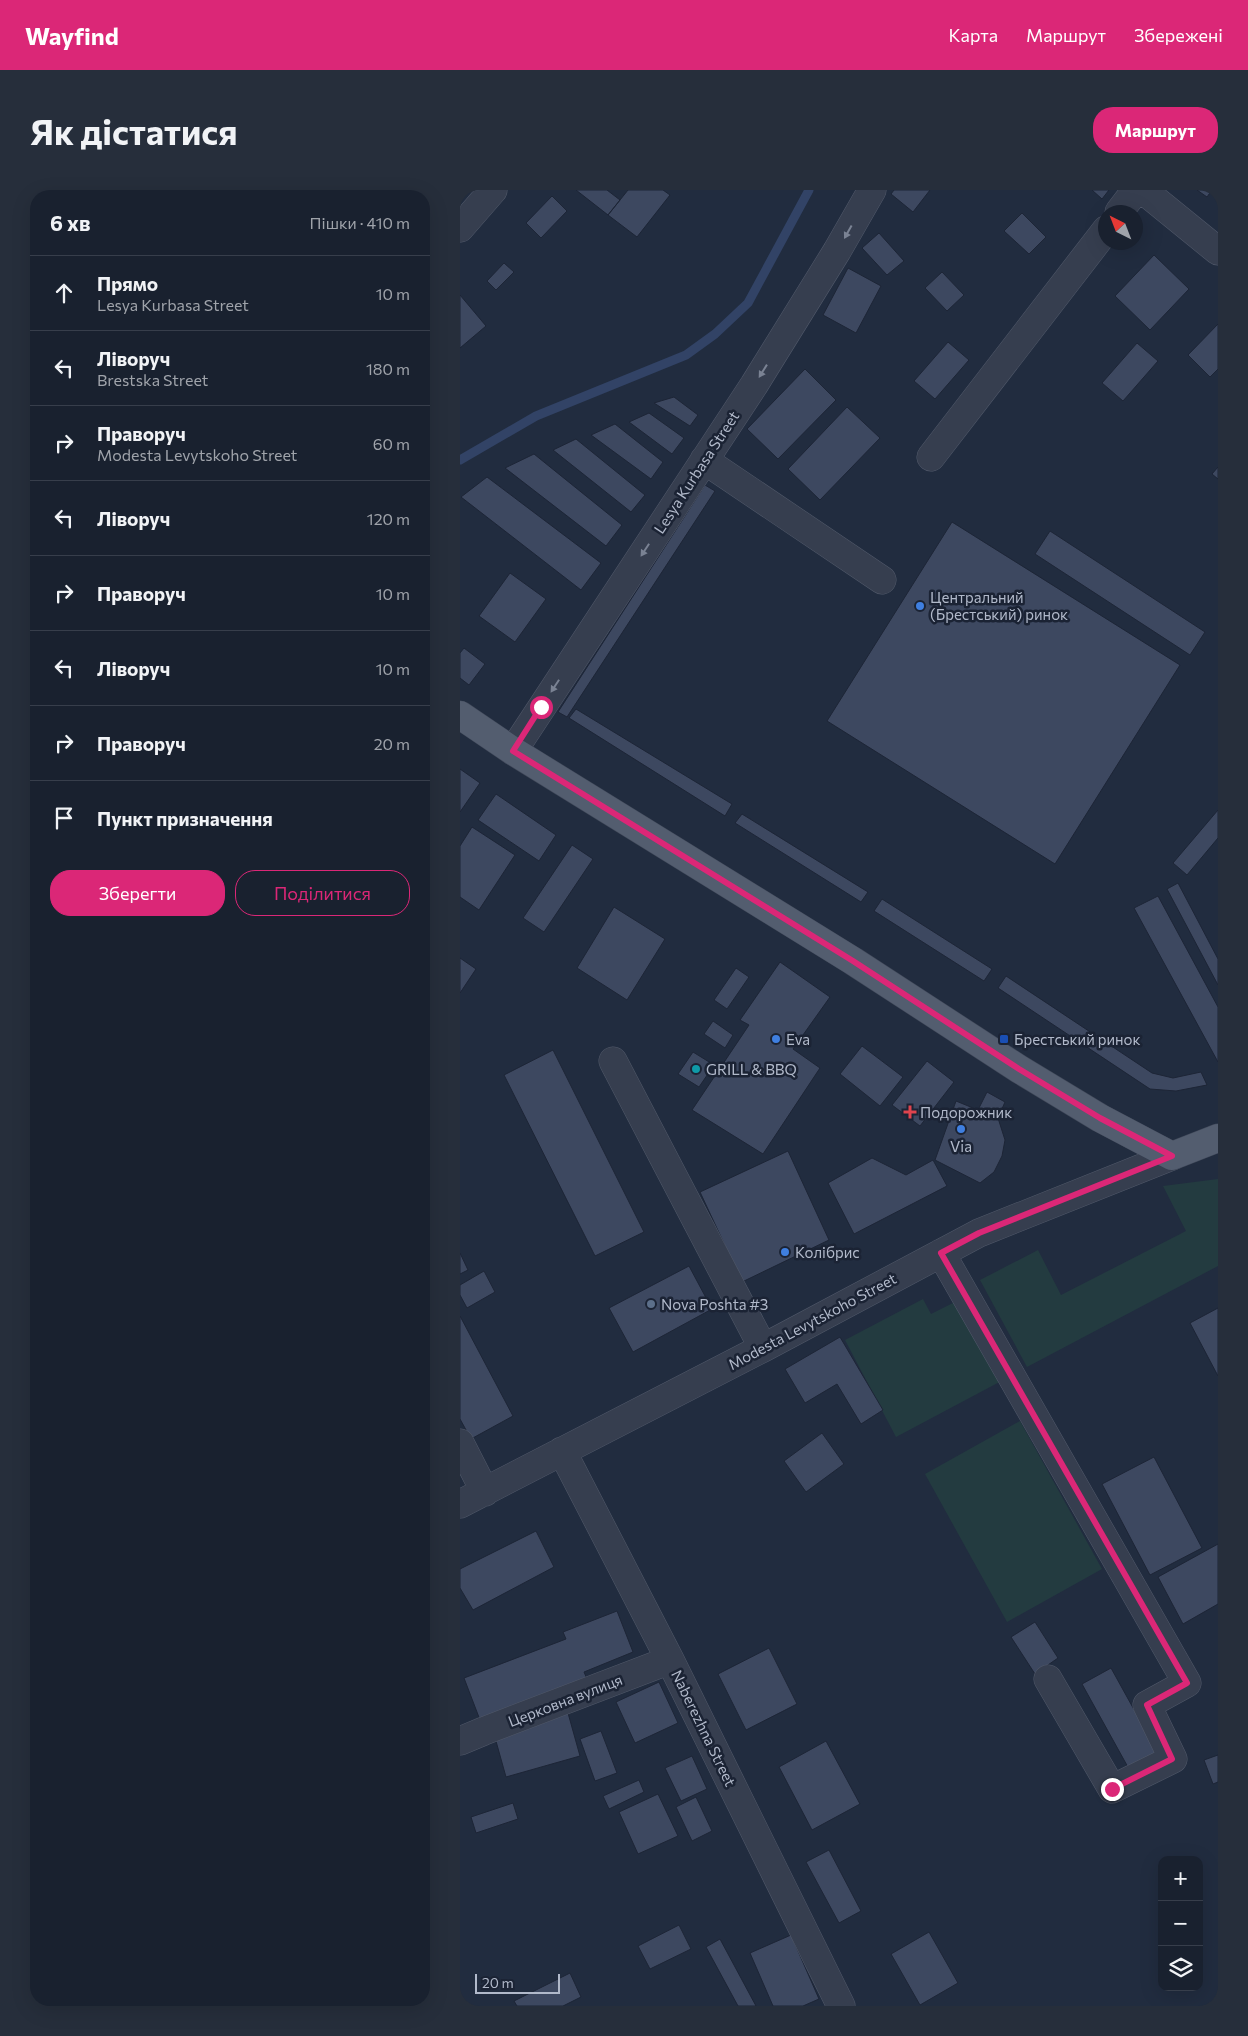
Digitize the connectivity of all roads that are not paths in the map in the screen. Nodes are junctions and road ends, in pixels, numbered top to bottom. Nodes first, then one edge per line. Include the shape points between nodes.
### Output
1 (493, 190) edge
2 (872, 190) edge
3 (1136, 190) edge
4 (1143, 190) edge
5 (1124, 205) edge
6 (460, 228) edge
7 (1098, 240) edge
8 (1218, 251) edge
9 (931, 457) dead end
10 (704, 460) junction
11 (882, 580) dead end
12 (460, 716) edge
13 (513, 751) junction
14 (612, 1061) dead end
15 (1218, 1138) edge
16 (1172, 1156) junction
17 (941, 1253) junction
18 (763, 1348) junction
19 (460, 1443) edge
20 (562, 1452) junction
21 (485, 1492) junction
22 (460, 1504) edge
23 (670, 1660) junction
24 (1048, 1679) dead end
25 (460, 1741) edge
26 (842, 2006) edge

1 - 6 street
2 -> 10 street, Lesya Kurbasa Street via 837,251
3 - 5 street
4 - 8 street
7 - 9 street
10 - 11 street
10 -> 13 street, Lesya Kurbasa Street
12 - 13 main road
13 - 16 main road via 853,961 1019,1069 1100,1118
14 - 18 street
15 - 16 main road
16 - 17 street, Modesta Levytskoho Street via 979,1233
17 - 18 street, Modesta Levytskoho Street
17 - 24 street via 1187,1683 1147,1705 1172,1759 1112,1789
18 - 20 street, Modesta Levytskoho Street
19 - 21 street
20 - 21 street, Modesta Levytskoho Street
20 - 23 street, Naberezhna Street
21 - 22 street, Modesta Levytskoho Street
23 - 25 street, Церковна вулиця
23 - 26 street, Naberezhna Street

